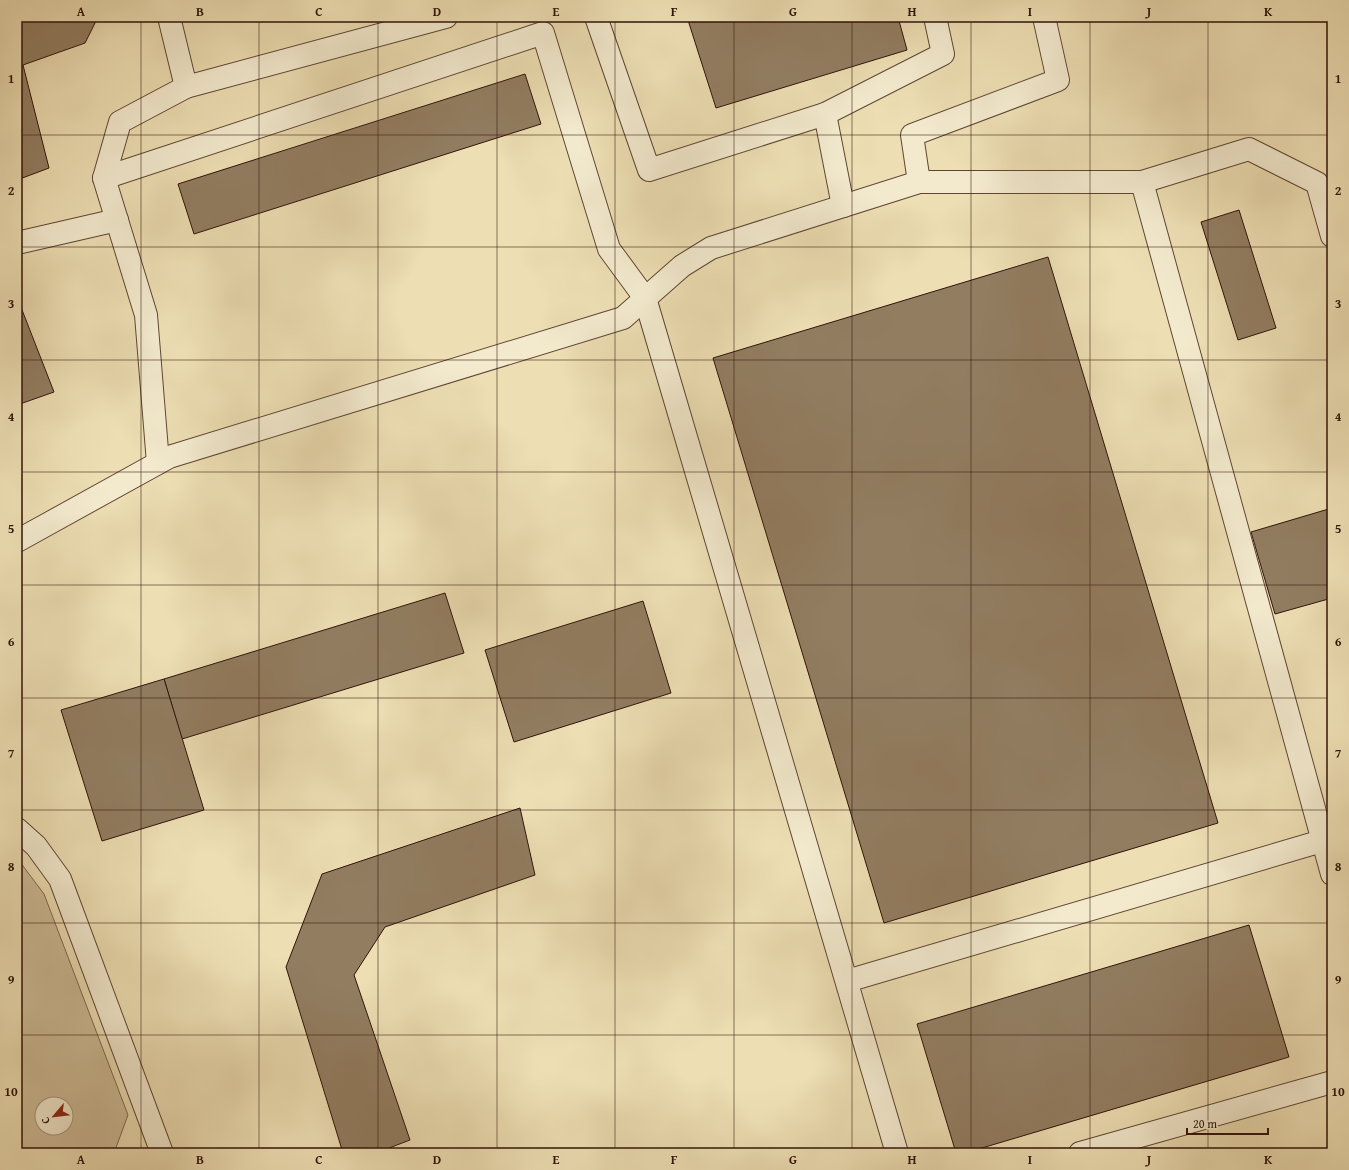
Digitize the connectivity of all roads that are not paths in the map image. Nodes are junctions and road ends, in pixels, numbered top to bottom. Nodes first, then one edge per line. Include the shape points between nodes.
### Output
1 (169, 17) edge
2 (446, 17) edge
3 (596, 17) edge
4 (935, 17) edge
5 (1044, 17) edge
6 (541, 25) edge
7 (186, 87) junction
8 (825, 114) junction
9 (104, 178) junction
10 (919, 182) junction
11 (1142, 182) junction
12 (843, 206) junction
13 (117, 220) junction
14 (1332, 236) edge
15 (17, 243) edge
16 (645, 298) junction
17 (158, 463) junction
18 (17, 541) edge
19 (17, 829) edge
20 (1328, 840) edge
21 (1332, 874) edge
22 (847, 981) junction
23 (1332, 1082) edge
24 (162, 1153) edge
25 (897, 1153) edge
26 (1080, 1153) edge

1 - 7 street
2 - 7 street
3 - 8 street via 649,170
4 - 8 street via 943,54
5 - 10 street via 1058,80 912,135
6 - 9 street
6 - 16 street via 609,249
7 - 9 street via 120,122
8 - 12 street
9 - 13 street
10 - 11 street
10 - 12 street
11 - 14 street via 1249,149 1317,183
11 - 20 street
12 - 16 street via 711,248 682,266
13 - 15 street
13 - 17 street via 146,315
16 - 17 street via 623,318 169,457
16 - 22 street
17 - 18 street
19 - 24 street via 36,846 60,879
20 - 21 street
20 - 22 street
22 - 25 street
23 - 26 street

